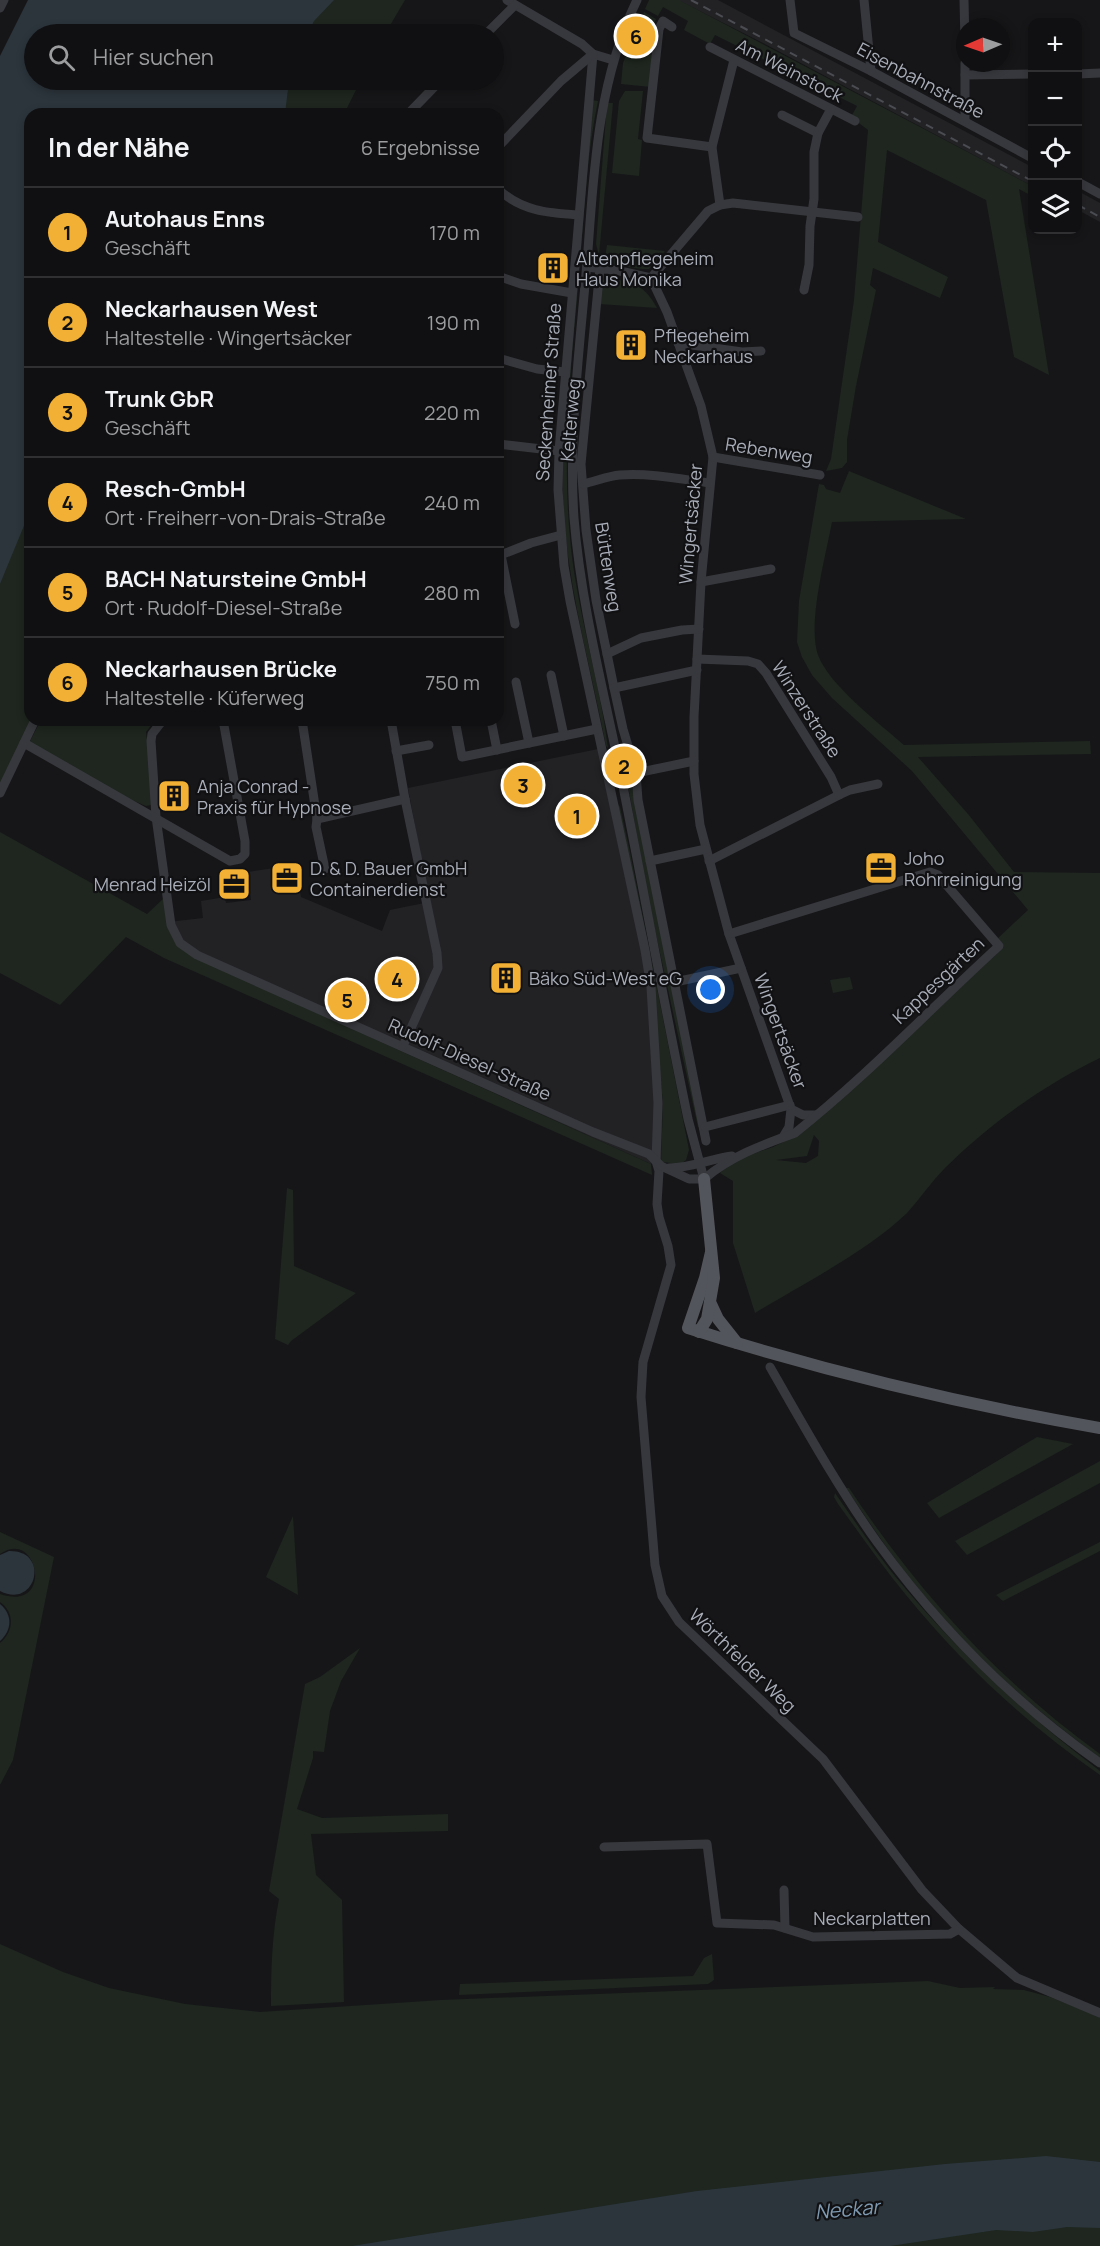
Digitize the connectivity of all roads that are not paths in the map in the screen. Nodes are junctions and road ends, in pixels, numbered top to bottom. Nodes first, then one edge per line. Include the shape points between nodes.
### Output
1 (3, 0) edge
2 (638, 0) edge
3 (789, 0) edge
4 (864, 0) edge
5 (964, 0) edge
6 (511, 3) edge
7 (0, 8) edge
8 (964, 18) edge
9 (494, 24) edge
10 (668, 24) dead end
11 (710, 47) dead end
12 (593, 54) junction
13 (613, 60) junction
14 (734, 60) junction
15 (871, 71) junction
16 (1100, 73) edge
17 (1028, 74) edge
18 (1082, 74) edge
19 (965, 75) joint
20 (431, 90) edge
21 (414, 108) edge
22 (831, 109) junction
23 (782, 115) dead end
24 (855, 121) dead end
25 (965, 122) junction
26 (818, 133) junction
27 (504, 141) edge
28 (712, 147) junction
29 (1028, 156) edge
30 (1082, 185) edge
31 (504, 194) edge
32 (1100, 194) edge
33 (720, 205) junction
34 (812, 212) junction
35 (578, 215) junction
36 (858, 217) dead end
37 (586, 267) junction
38 (600, 268) junction
39 (504, 278) edge
40 (651, 278) junction
41 (804, 290) dead end
42 (572, 293) junction
43 (678, 343) junction
44 (761, 351) dead end
45 (504, 360) edge
46 (565, 372) junction
47 (504, 445) edge
48 (559, 451) junction
49 (713, 457) junction
50 (820, 475) dead end
51 (710, 483) junction
52 (583, 484) junction
53 (561, 535) junction
54 (504, 554) edge
55 (771, 569) dead end
56 (504, 575) edge
57 (701, 582) junction
58 (514, 624) dead end
59 (699, 629) junction
60 (607, 654) junction
61 (697, 659) junction
62 (697, 669) junction
63 (551, 675) dead end
64 (516, 681) dead end
65 (614, 688) junction
66 (32, 726) edge
67 (159, 726) edge
68 (224, 726) edge
69 (303, 726) edge
70 (392, 726) edge
71 (456, 726) edge
72 (492, 726) edge
73 (597, 729) junction
74 (564, 736) junction
75 (24, 743) junction
76 (529, 743) junction
77 (429, 745) dead end
78 (497, 750) junction
79 (396, 751) junction
80 (694, 761) junction
81 (636, 772) junction
82 (878, 784) dead end
83 (0, 792) edge
84 (839, 795) junction
85 (405, 799) junction
86 (156, 817) junction
87 (317, 819) junction
88 (706, 849) junction
89 (650, 861) junction
90 (709, 861) junction
91 (325, 869) dead end
92 (729, 934) junction
93 (741, 968) junction
94 (675, 982) junction
95 (403, 1046) junction
96 (790, 1107) junction
97 (816, 1115) junction
98 (705, 1127) junction
99 (783, 1137) junction
100 (706, 1141) dead end
101 (737, 1155) junction
102 (656, 1161) junction
103 (700, 1163) junction
104 (668, 1168) junction
105 (704, 1179) junction
106 (711, 1252) junction
107 (711, 1304) junction
108 (694, 1330) junction
109 (737, 1343) junction
110 (770, 1367) dead end
111 (1100, 1428) edge
112 (1100, 1763) edge
113 (604, 1847) dead end
114 (784, 1890) dead end
115 (785, 1928) junction
116 (959, 1929) junction
117 (1100, 2013) edge

1 - 7 street
2 - 13 street
3 - 15 street, Eisenbahnstraße via 794,33
4 - 15 street
5 - 8 street
6 - 9 street
6 - 12 street
10 - 28 street via 659,28 647,138
11 - 14 street, Am Weinstock
12 - 13 street
12 - 27 street
12 - 35 street, Seckenheimer Straße
13 - 37 street via 599,133
14 - 22 street, Am Weinstock
14 - 28 street
15 - 25 street, Eisenbahnstraße
16 - 18 street
17 - 19 street
19 - 25 street
20 - 21 street
22 - 24 street, Am Weinstock
22 - 26 street
23 - 26 street
25 - 29 street, Eisenbahnstraße
26 - 34 street
28 - 33 street
30 - 32 street
31 - 35 street via 518,205 535,211
33 - 34 street via 734,203
33 - 40 street via 708,212
34 - 36 street
34 - 41 street
35 - 42 street, Seckenheimer Straße
37 - 38 street
37 - 103 street via 573,463 579,562 681,1085
38 - 40 street
38 - 52 street, Kelterweg via 581,464
39 - 42 street
40 - 43 street, Wingertsäcker
42 - 46 street, Seckenheimer Straße
43 - 44 street
43 - 49 street, Wingertsäcker via 701,406
45 - 46 street
46 - 48 street, Seckenheimer Straße
47 - 48 street
48 - 53 street, Seckenheimer Straße
49 - 50 street, Rebenweg
49 - 51 street, Wingertsäcker
51 - 52 street, Kelterweg via 637,474
51 - 57 street, Wingertsäcker
52 - 60 street, Büttenweg via 586,530
53 - 54 street
53 - 73 street, Seckenheimer Straße via 570,602
55 - 57 street
56 - 58 street
57 - 59 street, Wingertsäcker
59 - 60 street via 642,639
59 - 61 street, Wingertsäcker
60 - 65 street, Büttenweg
61 - 62 street, Wingertsäcker
61 - 84 street, Winzerstraße via 758,664
62 - 65 street
62 - 80 street, Wingertsäcker
63 - 74 street
64 - 76 street
65 - 81 street
66 - 75 street
67 - 86 street, Rudolf-Diesel-Straße via 151,741
68 - 86 street via 245,854 230,861
69 - 87 street
70 - 79 street
71 - 78 street via 462,757
72 - 78 street
73 - 74 street
73 - 102 street, Seckenheimer Straße via 651,987 658,1103
74 - 76 street
75 - 83 street
75 - 86 street
76 - 78 street
77 - 79 street
79 - 85 street
80 - 81 street
80 - 88 street, Wingertsäcker
81 - 89 street
82 - 84 street
84 - 90 street
85 - 87 street
85 - 95 street via 438,968
86 - 95 street, Rudolf-Diesel-Straße via 171,925 180,943 196,955
87 - 91 street
88 - 89 street
88 - 90 street, Wingertsäcker
89 - 94 street
90 - 92 street, Wingertsäcker
92 - 93 street, Wingertsäcker
92 - 97 street, Kappesgärten via 930,872 938,875 999,946
93 - 94 street, Wingertsäcker
93 - 96 street, Wingertsäcker
94 - 98 street
95 - 102 street, Rudolf-Diesel-Straße via 649,1154
96 - 97 street, Wingertsäcker via 803,1115
96 - 98 street, Wingertsäcker
96 - 99 street, Wingertsäcker via 789,1127
97 - 99 street, Kappesgärten via 795,1133
98 - 100 street
99 - 101 street, Kappesgärten
101 - 103 street, Kappesgärten
101 - 105 street, Kappesgärten
102 - 104 street, Rudolf-Diesel-Straße
102 - 116 street, Wörthfelder Weg via 659,1217 670,1256 641,1377 641,1397 648,1498 662,1596 679,1622 823,1759 922,1890
103 - 104 street
103 - 105 street
104 - 105 street, Rudolf-Diesel-Straße via 689,1179
105 - 106 main road
106 - 107 main road
106 - 108 main road
107 - 108 main road via 707,1319
107 - 109 main road
108 - 109 main road
109 - 111 main road via 944,1397
110 - 112 street via 840,1486 914,1590 986,1669
113 - 115 street, Neckarplatten via 707,1844 717,1923
114 - 115 street
115 - 116 street, Neckarplatten via 813,1937 950,1934
116 - 117 street, Wörthfelder Weg via 1017,1978

